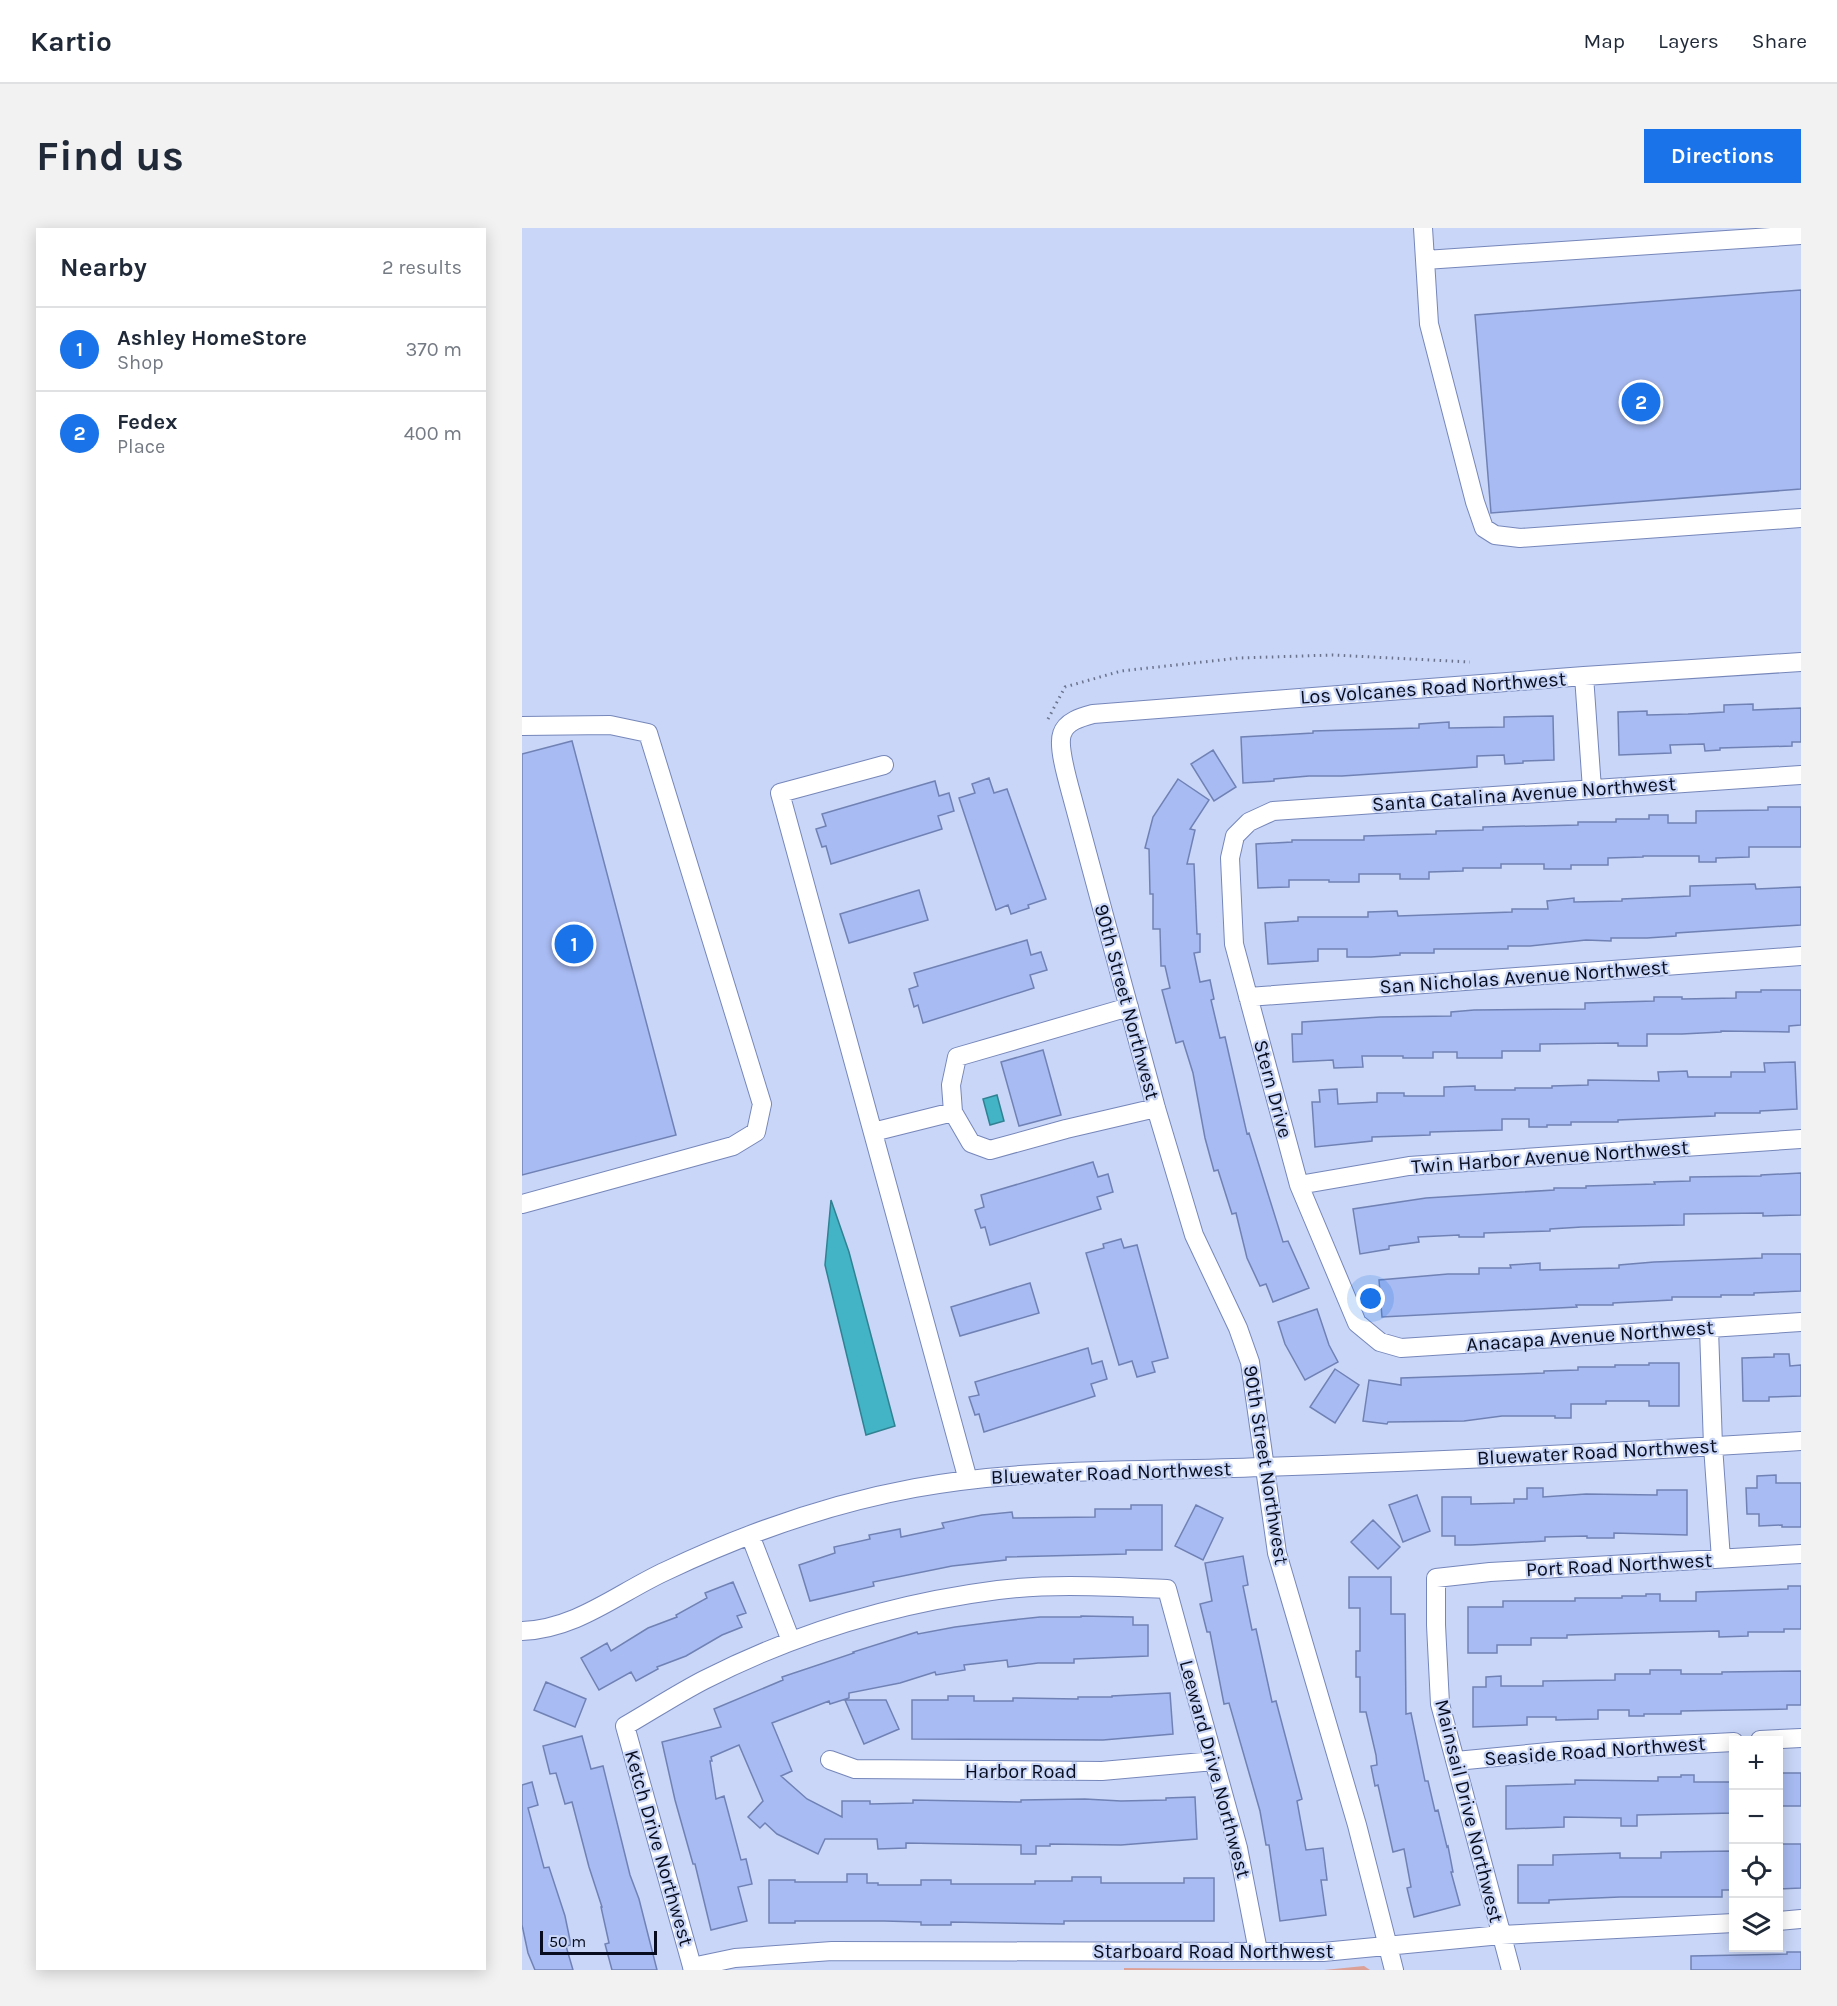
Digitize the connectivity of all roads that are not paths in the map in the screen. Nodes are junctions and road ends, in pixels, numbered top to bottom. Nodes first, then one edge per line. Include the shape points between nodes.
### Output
1 (1423, 228) edge
2 (1801, 235) edge
3 (1668, 236) edge
4 (1425, 260) junction
5 (1801, 518) edge
6 (1801, 662) edge
7 (1584, 676) junction
8 (1069, 725) joint
9 (522, 726) edge
10 (884, 765) dead end
11 (1801, 776) edge
12 (1592, 789) junction
13 (1249, 822) joint
14 (1801, 956) edge
15 (1248, 997) junction
16 (1129, 1007) junction
17 (1156, 1108) junction
18 (953, 1112) junction
19 (873, 1132) junction
20 (1801, 1139) edge
21 (1299, 1185) junction
22 (522, 1204) edge
23 (1801, 1322) edge
24 (1709, 1329) junction
25 (1380, 1342) joint
26 (1801, 1441) edge
27 (1713, 1446) junction
28 (1264, 1467) junction
29 (968, 1480) junction
30 (750, 1535) junction
31 (1801, 1554) edge
32 (1721, 1559) junction
33 (1436, 1578) joint
34 (522, 1631) edge
35 (791, 1641) junction
36 (1801, 1738) edge
37 (1783, 1739) edge
38 (1729, 1742) edge
39 (830, 1760) dead end
40 (1214, 1761) junction
41 (1456, 1761) junction
42 (1801, 1919) edge
43 (1783, 1921) edge
44 (1729, 1923) edge
45 (1501, 1935) junction
46 (1388, 1946) junction
47 (1258, 1951) junction
48 (693, 1968) edge
49 (1394, 1970) edge
50 (1511, 1970) edge

1 - 4 street
2 - 3 street
3 - 4 street
4 - 5 street via 1429,324 1452,421 1484,528 1495,535 1520,538
6 - 7 street, Los Volcanes Road Northwest
7 - 8 street, Los Volcanes Road Northwest via 1093,714 1079,717
7 - 12 street
8 - 16 street, 90th Street Northwest via 1062,734 1062,754
9 - 22 street via 610,725 648,733 762,1104 756,1132 733,1146
10 - 19 street via 780,793
11 - 12 street, Santa Catalina Avenue Northwest
12 - 13 street, Santa Catalina Avenue Northwest via 1273,811
13 - 15 street, Stern Drive via 1235,836 1230,858 1234,944
14 - 15 street, San Nicholas Avenue Northwest
15 - 21 street, Stern Drive
16 - 17 street, 90th Street Northwest
16 - 18 street via 957,1057 951,1085
17 - 18 street via 990,1150 970,1143
17 - 28 street, 90th Street Northwest via 1194,1235 1250,1362
18 - 19 street
19 - 29 street
20 - 21 street, Twin Harbor Avenue Northwest via 1409,1166
21 - 25 street, Stern Drive via 1358,1323
23 - 24 street, Anacapa Avenue Northwest
24 - 25 street, Anacapa Avenue Northwest via 1401,1348
24 - 27 street
26 - 27 street, Bluewater Road Northwest
27 - 28 street, Bluewater Road Northwest
27 - 32 street
28 - 29 street, Bluewater Road Northwest via 1079,1472
28 - 46 street, 90th Street Northwest via 1277,1553 1357,1825
29 - 30 street, Bluewater Road Northwest via 829,1507
30 - 34 street, Bluewater Road Northwest via 663,1572 573,1621
30 - 35 street
31 - 32 street, Port Road Northwest
32 - 33 street, Port Road Northwest
33 - 41 street, Mainsail Drive Northwest via 1440,1704
35 - 40 street, Leeward Drive Northwest via 858,1618 1000,1590 1073,1586 1167,1589
35 - 48 street, Ketch Drive Northwest via 704,1680 625,1726
36 - 37 street
38 - 41 street, Seaside Road Northwest
39 - 40 street, Harbor Road via 855,1769 1090,1771
40 - 47 street, Leeward Drive Northwest via 1238,1848
41 - 45 street, Mainsail Drive Northwest
42 - 43 street
44 - 45 street, Starboard Road Northwest
45 - 46 street, Starboard Road Northwest
45 - 50 street, Mainsail Drive Northwest
46 - 47 street, Starboard Road Northwest via 1323,1952
46 - 49 street, 90th Street Northwest
47 - 48 street, Starboard Road Northwest via 832,1951 735,1958

